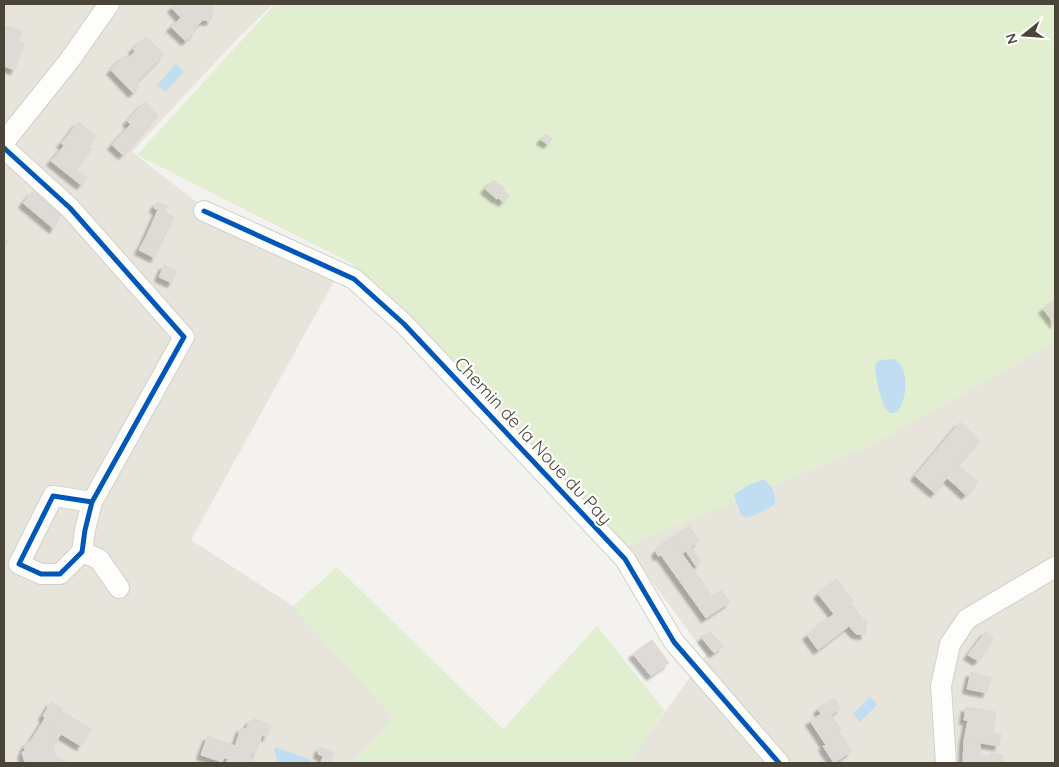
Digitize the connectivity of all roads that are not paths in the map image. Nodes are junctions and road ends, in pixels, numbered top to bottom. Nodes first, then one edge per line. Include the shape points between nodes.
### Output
1 (109, 4) edge
2 (4, 142) edge
3 (4, 148) edge
4 (204, 211) dead end
5 (92, 502) junction
6 (82, 552) junction
7 (1055, 568) edge
8 (119, 588) dead end
9 (779, 763) edge
10 (946, 763) edge

1 - 2 street via 69,61
3 - 5 street via 70,208 184,337
4 - 9 street, Chemin de la Noue du Pay via 354,279 404,324 625,559 674,642
5 - 6 street
5 - 6 street via 54,496 19,564 41,574 60,574
6 - 8 street via 99,559
7 - 10 street via 967,619 950,644 941,686

